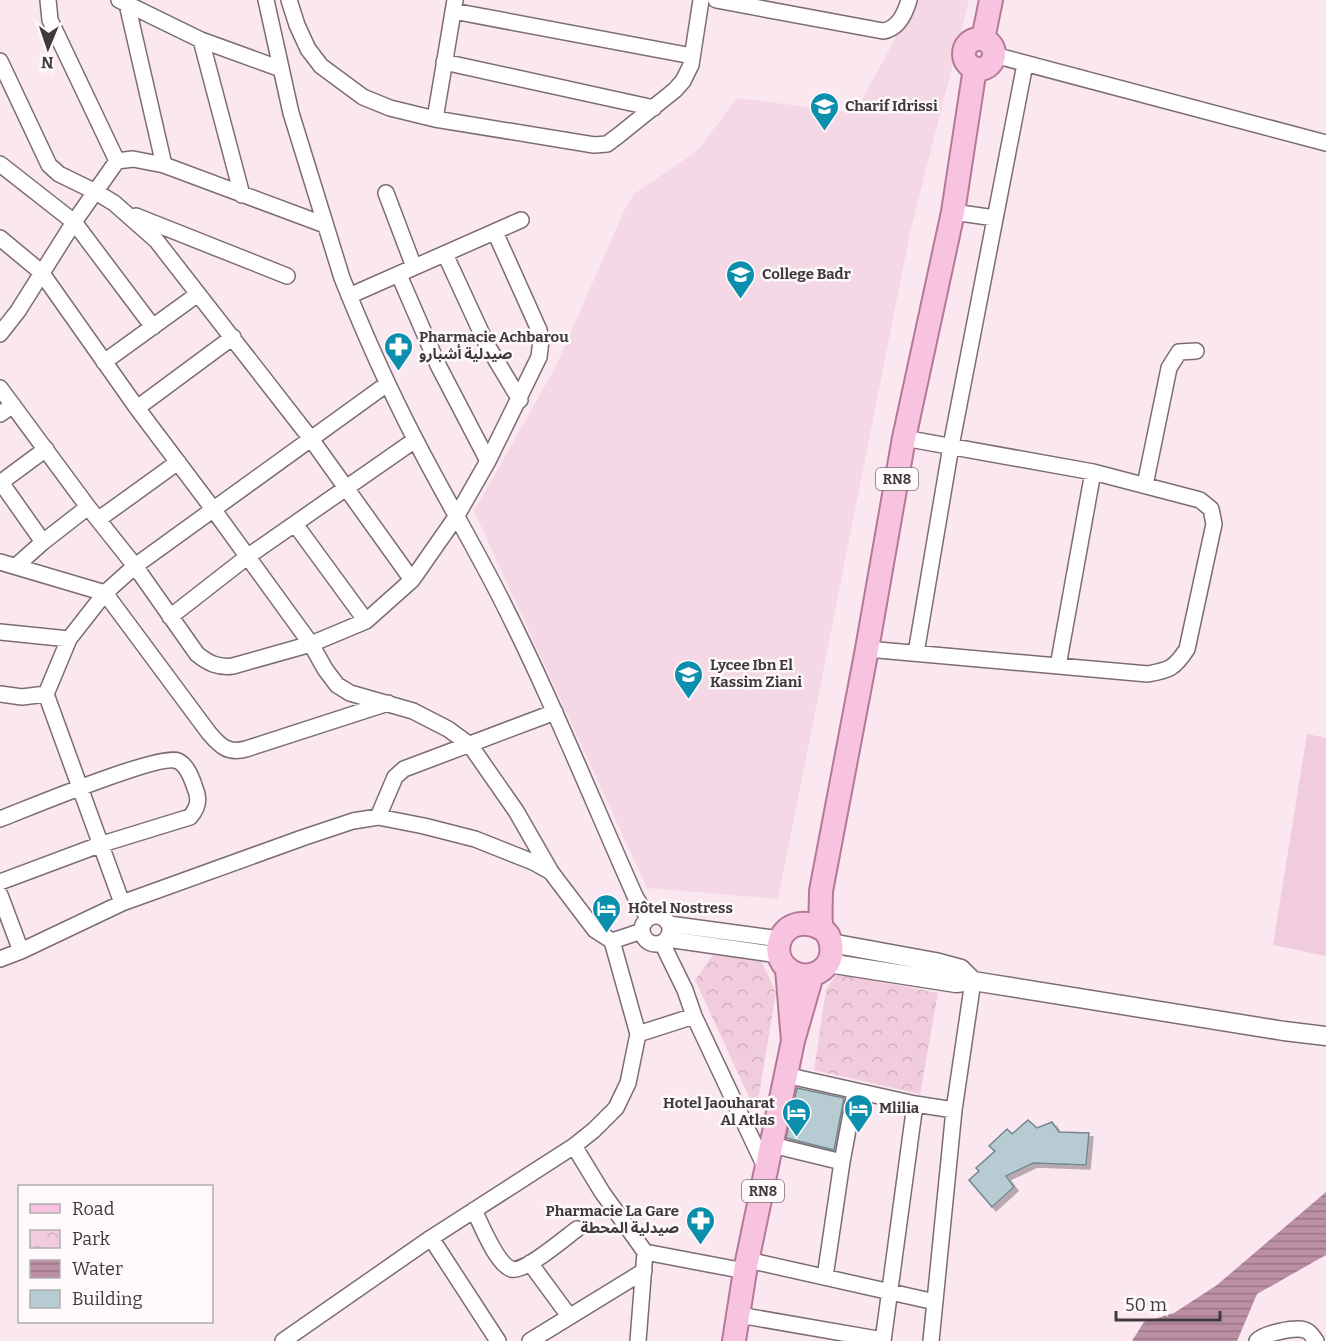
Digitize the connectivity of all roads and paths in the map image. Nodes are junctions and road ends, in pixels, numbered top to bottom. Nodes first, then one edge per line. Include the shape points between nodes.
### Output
1 (48, 0) edge
2 (266, 0) edge
3 (289, 0) edge
4 (701, 0) edge
5 (716, 0) edge
6 (909, 0) edge
7 (991, 0) edge
8 (123, 2) edge
9 (454, 5) edge
10 (201, 40) junction
11 (988, 47) junction
12 (692, 56) junction
13 (0, 61) edge
14 (444, 62) junction
15 (1025, 64) junction
16 (281, 69) junction
17 (654, 108) junction
18 (435, 119) junction
19 (1326, 143) edge
20 (117, 161) junction
21 (0, 164) edge
22 (164, 165) junction
23 (96, 192) junction
24 (386, 192) dead end
25 (242, 195) junction
26 (124, 212) junction
27 (953, 212) junction
28 (994, 218) junction
29 (521, 220) dead end
30 (75, 222) junction
31 (326, 225) junction
32 (495, 232) junction
33 (0, 238) edge
34 (446, 254) junction
35 (414, 267) junction
36 (41, 272) junction
37 (399, 275) junction
38 (287, 276) dead end
39 (198, 294) junction
40 (349, 296) junction
41 (153, 327) junction
42 (0, 334) edge
43 (232, 337) junction
44 (1196, 351) dead end
45 (104, 362) junction
46 (387, 384) junction
47 (0, 388) edge
48 (520, 400) junction
49 (13, 405) junction
50 (136, 408) junction
51 (0, 414) edge
52 (904, 438) junction
53 (311, 439) junction
54 (415, 440) junction
55 (951, 446) junction
56 (46, 449) junction
57 (178, 462) junction
58 (488, 462) junction
59 (1094, 472) junction
60 (0, 482) edge
61 (1145, 485) junction
62 (346, 488) junction
63 (213, 509) junction
64 (93, 513) junction
65 (456, 516) junction
66 (295, 524) junction
67 (44, 542) junction
68 (247, 557) junction
69 (0, 562) edge
70 (16, 566) junction
71 (135, 566) junction
72 (412, 580) junction
73 (105, 593) junction
74 (170, 617) junction
75 (366, 621) junction
76 (0, 632) edge
77 (69, 639) junction
78 (311, 644) junction
79 (867, 649) junction
80 (916, 653) junction
81 (1058, 666) junction
82 (0, 694) edge
83 (46, 694) junction
84 (388, 703) junction
85 (555, 712) junction
86 (470, 745) junction
87 (79, 788) junction
88 (378, 817) junction
89 (0, 819) edge
90 (99, 845) junction
91 (550, 872) junction
92 (0, 882) edge
93 (821, 891) junction
94 (0, 895) edge
95 (122, 903) junction
96 (645, 924) junction
97 (799, 924) junction
98 (666, 935) junction
99 (612, 941) junction
100 (21, 951) junction
101 (823, 953) junction
102 (782, 954) junction
103 (0, 959) edge
104 (973, 981) junction
105 (694, 1016) junction
106 (638, 1034) junction
107 (1326, 1036) edge
108 (793, 1041) junction
109 (785, 1076) junction
110 (855, 1092) junction
111 (915, 1104) junction
112 (954, 1110) junction
113 (772, 1145) junction
114 (574, 1146) junction
115 (842, 1162) junction
116 (767, 1171) junction
117 (474, 1210) junction
118 (578, 1228) dead end
119 (431, 1238) junction
120 (645, 1252) junction
121 (530, 1263) junction
122 (746, 1266) junction
123 (644, 1271) junction
124 (825, 1277) junction
125 (890, 1292) junction
126 (935, 1302) junction
127 (739, 1315) junction
128 (569, 1316) junction
129 (637, 1340) edge
130 (283, 1341) edge
131 (498, 1341) edge
132 (530, 1341) edge
133 (734, 1341) edge
134 (883, 1341) edge
135 (931, 1341) edge
136 (1257, 1341) edge
137 (1316, 1341) edge

1 - 20 street via 50,20
2 - 16 street
3 - 18 street via 308,49 321,66 363,98
4 - 12 street
5 - 6 street via 883,31 891,30 899,22
7 - 11 main road
8 - 10 street
8 - 22 street
9 - 12 street
9 - 14 street
10 - 16 street
10 - 25 street
11 - 15 street
11 - 27 main road, RN8 via 978,39 968,43 964,53 975,68
12 - 17 street via 683,81
13 - 23 street via 49,165
14 - 17 street
14 - 18 street
15 - 19 street
15 - 28 street
16 - 31 street
17 - 18 street via 607,144 594,145
20 - 22 street via 133,159
20 - 23 street
21 - 30 street
22 - 25 street
23 - 26 street
23 - 30 street
24 - 35 street
25 - 31 street
26 - 38 street
26 - 39 street via 156,240
27 - 28 street
27 - 52 main road, RN8
28 - 55 street
29 - 32 street
30 - 36 street
30 - 41 street
31 - 40 street
32 - 34 street
32 - 48 street via 541,340 539,357
33 - 36 street
34 - 35 street
34 - 48 street via 487,345
35 - 37 street
36 - 42 street
36 - 45 street
37 - 40 street
37 - 58 street via 438,365
39 - 41 street
39 - 43 street
40 - 46 street
41 - 45 street
43 - 50 street
43 - 53 street
44 - 61 street via 1179,352 1169,368
45 - 50 street
46 - 53 street
46 - 54 street
47 - 49 street
48 - 58 street
49 - 51 street
49 - 56 street
50 - 57 street
52 - 55 street
52 - 79 main road, RN8
53 - 62 street
53 - 63 street
54 - 62 street
54 - 65 street
55 - 59 street
55 - 80 street
56 - 60 street
56 - 64 street
57 - 63 street
57 - 64 street
58 - 65 street
59 - 61 street
59 - 81 street
60 - 67 street
61 - 81 street via 1200,500 1211,509 1214,524 1187,649 1169,670 1148,674
62 - 66 street
62 - 72 street
63 - 68 street
63 - 71 street
64 - 67 street
64 - 71 street
65 - 72 street
65 - 85 street
66 - 68 street
66 - 75 street
67 - 70 street
68 - 74 street
68 - 78 street
69 - 70 street
70 - 73 street
71 - 73 street
71 - 74 street
72 - 75 street
73 - 77 street
73 - 84 street via 209,733 228,751 237,752
74 - 78 street via 197,654 222,667
75 - 78 street
76 - 77 street
77 - 83 street
78 - 84 street via 337,685 350,693
79 - 80 street
79 - 93 main road, RN8
80 - 81 street
82 - 83 street
83 - 87 street
84 - 86 street via 413,711
85 - 86 street
85 - 96 street
86 - 88 street via 398,773
86 - 91 street via 516,811
87 - 89 street
87 - 90 street
87 - 90 street via 171,759 184,766 198,794 196,810 190,817
88 - 91 street via 476,839
88 - 95 street via 305,837
90 - 92 street
90 - 95 street
91 - 99 street via 595,930
93 - 97 main road, RN8
93 - 101 main road, RN8
94 - 100 street
95 - 100 street
96 - 98 street via 647,941 651,943
96 - 98 street via 652,916 663,917
96 - 99 street
97 - 101 main road via 807,923
97 - 102 main road, RN8 via 791,926
98 - 102 street
98 - 105 street
99 - 106 street
100 - 103 street
101 - 102 main road via 803,976
101 - 104 street via 956,984
101 - 108 main road, RN8
102 - 108 main road, RN8
104 - 107 street
104 - 112 street
105 - 106 street
105 - 116 street
106 - 114 street via 627,1083 615,1108
108 - 109 main road, RN8
109 - 110 street
109 - 113 main road, RN8
110 - 111 street
110 - 115 street
111 - 112 street
111 - 125 street
112 - 126 street
113 - 115 street
113 - 116 main road, RN8
114 - 117 street
114 - 120 street
115 - 124 street
116 - 122 main road, RN8
117 - 119 street
117 - 121 street via 505,1265 516,1270
118 - 121 street
119 - 130 street
119 - 131 street
120 - 122 street
120 - 123 street
121 - 128 street
122 - 124 street
122 - 127 main road, RN8
123 - 128 street
123 - 129 street
124 - 125 street
125 - 126 street
125 - 134 street
126 - 135 street
127 - 133 main road, RN8
127 - 134 street
128 - 132 street
136 - 137 street via 1263,1335 1305,1330

